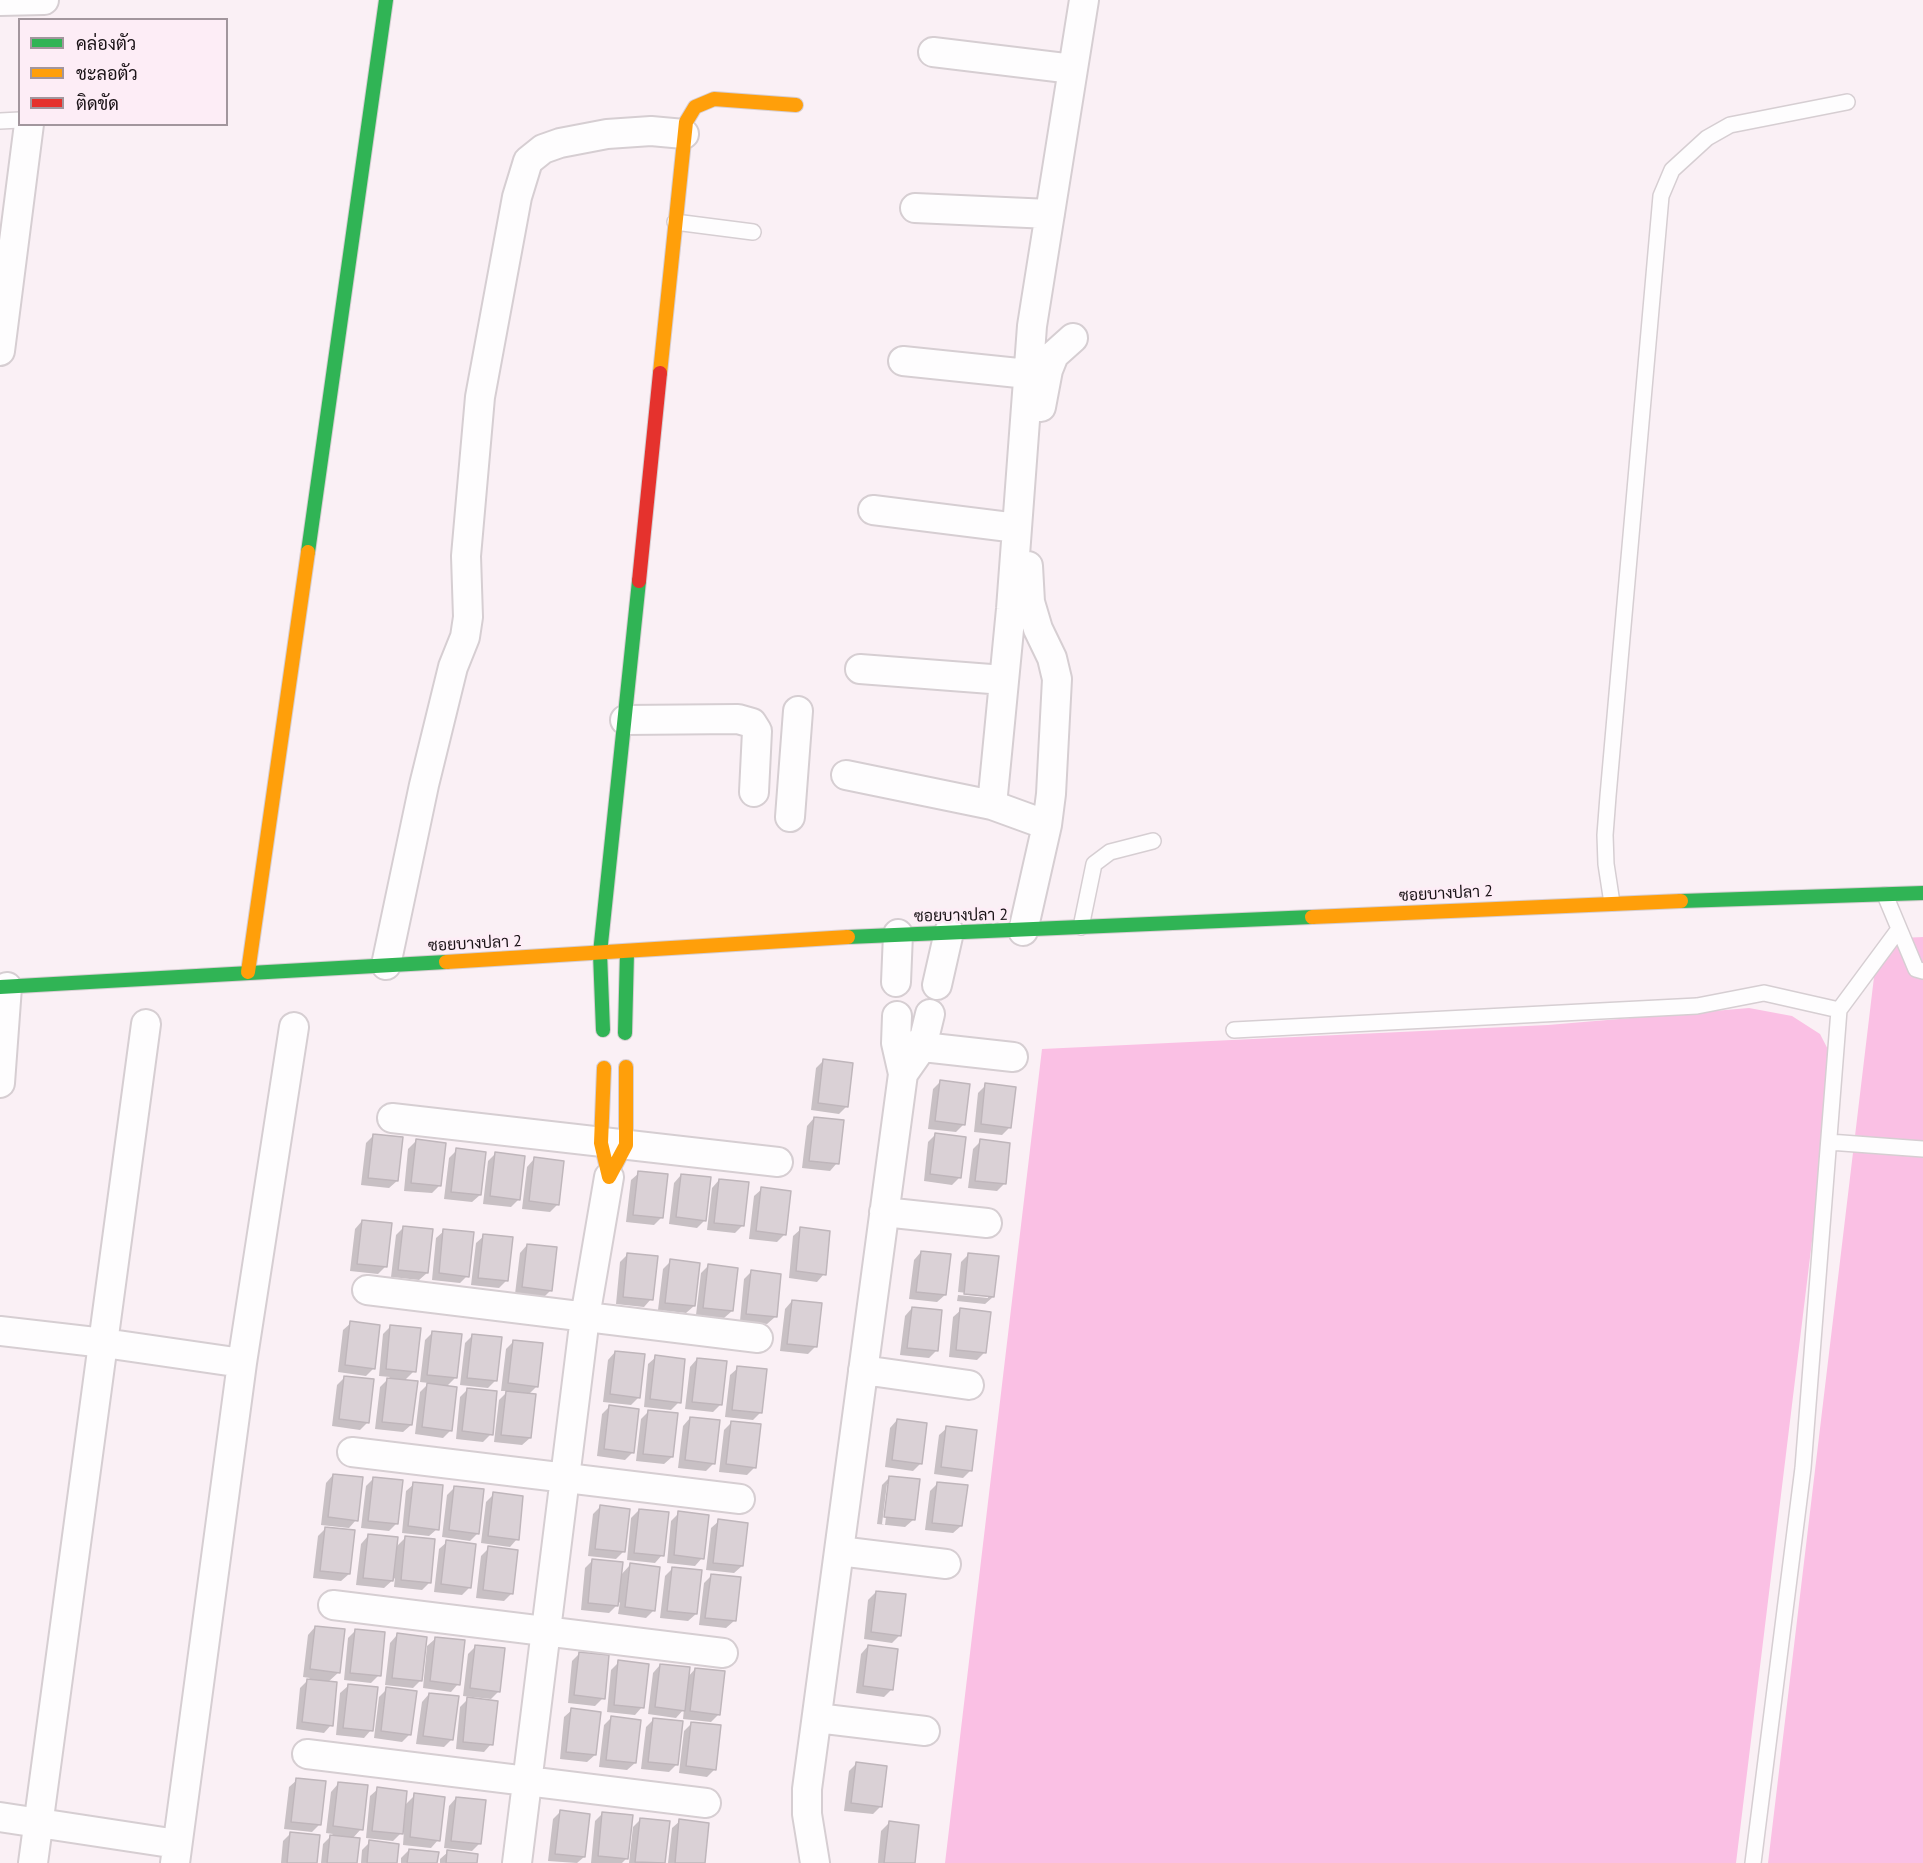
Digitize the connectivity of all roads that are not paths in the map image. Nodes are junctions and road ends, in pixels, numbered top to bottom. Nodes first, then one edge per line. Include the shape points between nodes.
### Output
1 (45, 0) edge
2 (386, 0) edge
3 (1084, 0) edge
4 (0, 1) edge
5 (42, 18) edge
6 (933, 52) dead end
7 (1073, 69) junction
8 (1847, 102) dead end
9 (796, 105) dead end
10 (18, 120) edge
11 (0, 121) edge
12 (29, 126) edge
13 (684, 134) junction
14 (915, 208) dead end
15 (1050, 213) junction
16 (675, 222) junction
17 (753, 232) dead end
18 (1073, 338) dead end
19 (0, 351) edge
20 (903, 361) dead end
21 (1028, 374) junction
22 (873, 510) dead end
23 (1017, 528) junction
24 (860, 669) dead end
25 (1004, 681) junction
26 (798, 711) dead end
27 (625, 720) junction
28 (755, 763) junction
29 (794, 765) junction
30 (846, 775) dead end
31 (754, 792) dead end
32 (992, 805) junction
33 (790, 817) dead end
34 (1047, 825) junction
35 (1154, 841) dead end
36 (1923, 894) edge
37 (1885, 896) junction
38 (1612, 903) junction
39 (1081, 927) junction
40 (1899, 929) junction
41 (1023, 930) junction
42 (949, 932) junction
43 (898, 934) junction
44 (627, 952) junction
45 (600, 953) junction
46 (386, 965) junction
47 (1923, 971) edge
48 (248, 972) junction
49 (896, 982) dead end
50 (937, 984) dead end
51 (4, 987) edge
52 (1839, 1010) junction
53 (930, 1014) dead end
54 (146, 1024) dead end
55 (294, 1027) dead end
56 (603, 1030) dead end
57 (1234, 1030) dead end
58 (625, 1033) dead end
59 (905, 1036) junction
60 (1013, 1057) dead end
61 (626, 1067) dead end
62 (603, 1068) dead end
63 (0, 1083) edge
64 (392, 1118) dead end
65 (1829, 1142) junction
66 (614, 1144) junction
67 (1923, 1149) edge
68 (778, 1162) dead end
69 (609, 1177) junction
70 (884, 1212) junction
71 (987, 1223) dead end
72 (367, 1290) dead end
73 (585, 1317) junction
74 (0, 1331) edge
75 (758, 1338) dead end
76 (104, 1343) junction
77 (242, 1363) junction
78 (863, 1370) junction
79 (969, 1385) dead end
80 (352, 1452) dead end
81 (565, 1478) junction
82 (740, 1499) dead end
83 (839, 1551) junction
84 (946, 1564) dead end
85 (333, 1605) dead end
86 (546, 1631) junction
87 (723, 1653) dead end
88 (817, 1718) junction
89 (925, 1731) dead end
90 (307, 1754) dead end
91 (528, 1781) junction
92 (706, 1803) dead end
93 (0, 1817) edge
94 (38, 1822) junction
95 (176, 1853) edge
96 (33, 1863) edge
97 (518, 1863) edge
98 (815, 1863) edge
99 (1753, 1863) edge

1 - 4 street
1 - 5 street
2 - 48 street
3 - 7 street
6 - 7 street
7 - 15 street
8 - 38 lane via 1730,125 1707,138 1672,170 1661,196 1605,835
9 - 13 street via 714,99 695,107
10 - 11 lane
12 - 19 street
13 - 16 street
13 - 46 street via 607,134 560,143 543,149 528,161 517,197 480,397 466,556 465,637 453,668 429,764
14 - 15 street
15 - 21 street
16 - 17 lane
16 - 27 street
18 - 34 street via 1054,355 1041,400 1028,568 1030,602 1057,679
20 - 21 street
21 - 23 street
22 - 23 street
23 - 25 street
24 - 25 street
25 - 32 street
26 - 29 street
27 - 28 street via 738,719 752,723 757,731
27 - 45 street
28 - 29 street
28 - 31 street
29 - 33 street
30 - 32 street
32 - 34 street
34 - 41 street
35 - 39 lane via 1110,852 1094,864
36 - 37 street, ซอยบางปลา 2
37 - 38 street, ซอยบางปลา 2
37 - 40 lane
38 - 39 street, ซอยบางปลา 2
39 - 41 street, ซอยบางปลา 2
40 - 47 lane via 1916,969
40 - 52 lane
41 - 42 street, ซอยบางปลา 2
42 - 43 street, ซอยบางปลา 2
42 - 50 street
43 - 44 street, ซอยบางปลา 2
43 - 49 street
44 - 45 street, ซอยบางปลา 2
44 - 58 street
45 - 46 street, ซอยบางปลา 2
45 - 56 street
46 - 48 street, ซอยบางปลา 2
48 - 51 street, ซอยบางปลา 2
51 - 63 street
52 - 57 lane via 1764,993 1697,1006
52 - 65 lane
53 - 59 street
54 - 76 street
55 - 77 street
59 - 60 street
59 - 70 street
61 - 66 street
62 - 66 street
64 - 66 street
65 - 67 lane
65 - 99 lane via 1803,1468
66 - 68 street
66 - 69 street
66 - 69 street
69 - 73 street
70 - 71 street
70 - 78 street
72 - 73 street
73 - 75 street
73 - 81 street
74 - 76 street
76 - 77 street
76 - 94 street
77 - 95 street
78 - 79 street
78 - 83 street
80 - 81 street
81 - 82 street
81 - 86 street
83 - 84 street
83 - 88 street
85 - 86 street
86 - 87 street
86 - 91 street
88 - 89 street
88 - 98 street via 807,1789
90 - 91 street
91 - 92 street
91 - 97 street
93 - 94 street
94 - 95 street
94 - 96 street

